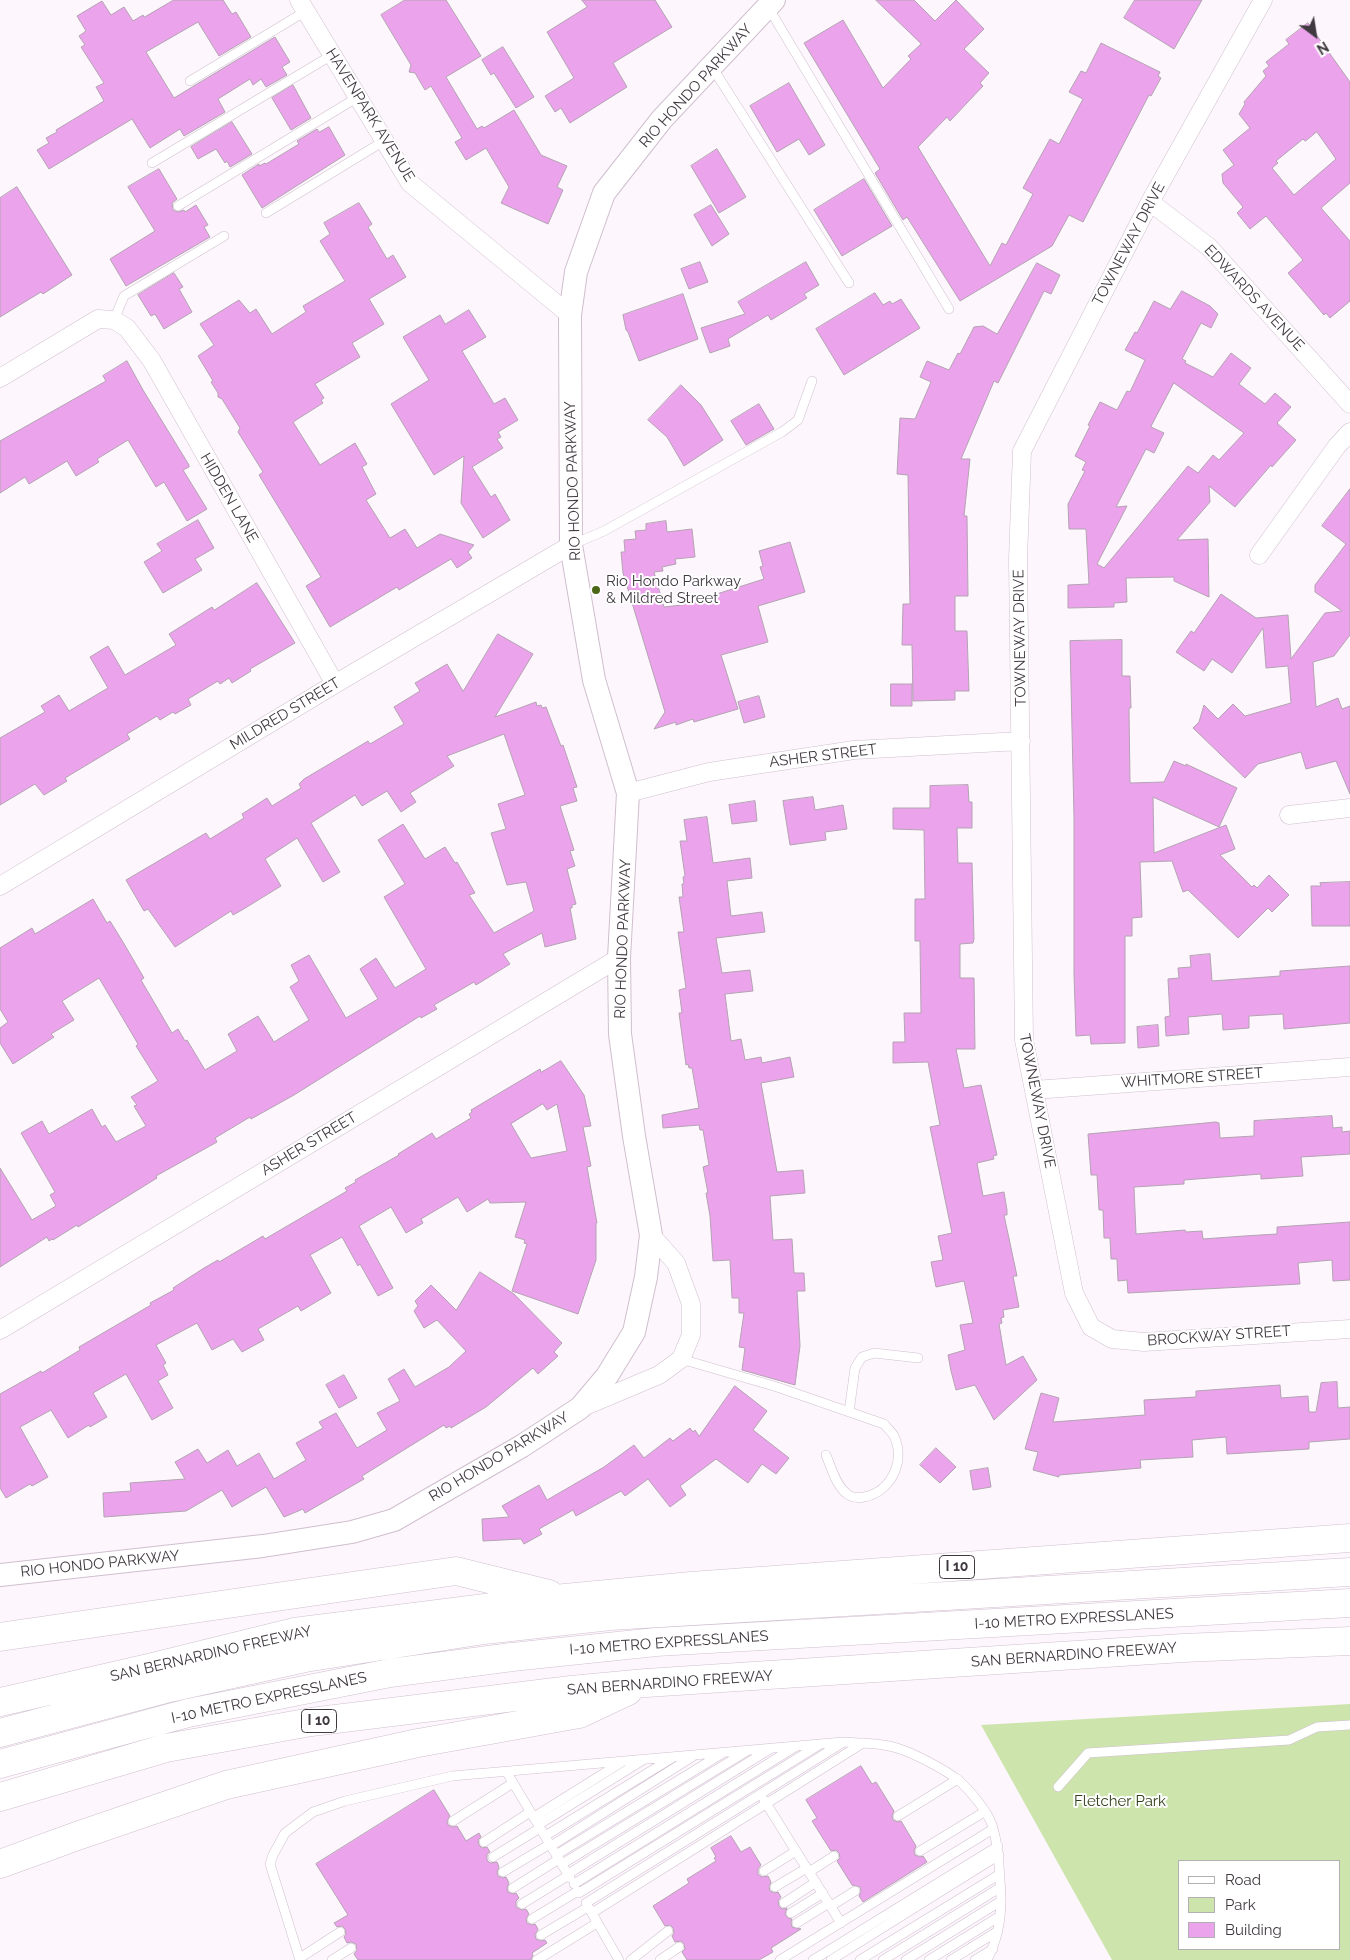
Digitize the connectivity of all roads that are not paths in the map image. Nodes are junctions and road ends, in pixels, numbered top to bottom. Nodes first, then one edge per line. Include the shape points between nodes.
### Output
1 (1264, 0) edge
2 (771, 3) edge
3 (302, 5) edge
4 (332, 55) junction
5 (711, 66) junction
6 (190, 81) dead end
7 (358, 97) junction
8 (384, 141) junction
9 (152, 163) dead end
10 (1150, 202) junction
11 (178, 206) dead end
12 (266, 213) dead end
13 (224, 236) dead end
14 (849, 283) dead end
15 (949, 309) dead end
16 (570, 315) junction
17 (114, 320) junction
18 (0, 378) edge
19 (812, 381) dead end
20 (1350, 404) edge
21 (1350, 432) edge
22 (571, 545) junction
23 (1259, 556) dead end
24 (335, 684) junction
25 (1021, 741) junction
26 (628, 793) junction
27 (1350, 808) edge
28 (1289, 815) dead end
29 (0, 886) edge
30 (619, 958) junction
31 (1350, 1067) edge
32 (1034, 1090) junction
33 (651, 1235) junction
34 (1091, 1328) joint
35 (1350, 1329) edge
36 (0, 1330) edge
37 (918, 1358) dead end
38 (681, 1359) junction
39 (580, 1408) junction
40 (849, 1412) junction
41 (826, 1456) dead end
42 (1350, 1538) edge
43 (1350, 1572) edge
44 (0, 1575) edge
45 (565, 1598) junction
46 (1350, 1604) edge
47 (0, 1637) edge
48 (1350, 1641) edge
49 (646, 1683) junction
50 (0, 1702) edge
51 (1350, 1725) edge
52 (0, 1733) edge
53 (843, 1742) junction
54 (863, 1743) junction
55 (822, 1744) junction
56 (798, 1745) junction
57 (772, 1748) junction
58 (732, 1753) junction
59 (697, 1754) junction
60 (675, 1756) junction
61 (646, 1759) junction
62 (624, 1760) junction
63 (0, 1764) edge
64 (743, 1766) junction
65 (506, 1771) junction
66 (749, 1776) junction
67 (958, 1779) junction
68 (513, 1784) junction
69 (755, 1785) junction
70 (1058, 1787) dead end
71 (761, 1795) junction
72 (0, 1797) edge
73 (767, 1805) junction
74 (984, 1812) junction
75 (898, 1816) dead end
76 (453, 1821) dead end
77 (541, 1830) junction
78 (993, 1830) junction
79 (484, 1842) dead end
80 (998, 1846) junction
81 (796, 1851) junction
82 (920, 1851) dead end
83 (999, 1855) junction
84 (834, 1856) dead end
85 (493, 1857) dead end
86 (559, 1859) junction
87 (0, 1864) edge
88 (808, 1870) junction
89 (764, 1871) dead end
90 (502, 1872) dead end
91 (1000, 1874) junction
92 (568, 1875) junction
93 (816, 1882) junction
94 (1001, 1887) junction
95 (512, 1888) dead end
96 (775, 1888) dead end
97 (577, 1889) junction
98 (855, 1891) dead end
99 (823, 1893) junction
100 (1001, 1901) junction
101 (784, 1903) dead end
102 (522, 1904) dead end
103 (830, 1904) junction
104 (588, 1908) junction
105 (791, 1913) dead end
106 (1000, 1916) junction
107 (532, 1919) dead end
108 (597, 1923) junction
109 (797, 1923) dead end
110 (841, 1923) junction
111 (668, 1931) dead end
112 (998, 1931) junction
113 (340, 1932) dead end
114 (541, 1935) dead end
115 (679, 1947) dead end
116 (350, 1948) dead end
117 (993, 1949) junction
118 (300, 1959) edge
119 (332, 1960) edge
120 (537, 1960) edge
121 (619, 1960) edge
122 (631, 1960) edge
123 (660, 1960) edge
124 (780, 1960) edge
125 (813, 1960) edge
126 (831, 1960) edge
127 (860, 1960) edge
128 (883, 1960) edge
129 (906, 1960) edge
130 (929, 1960) edge
131 (951, 1960) edge
132 (975, 1960) edge
133 (987, 1960) edge

1 - 10 street, TOWNEWAY DRIVE
2 - 5 street, RIO HONDO PARKWAY
2 - 15 lane
3 - 4 street, HAVENPARK AVENUE
3 - 6 lane
4 - 7 street, HAVENPARK AVENUE
4 - 9 lane
5 - 14 lane
5 - 16 street, RIO HONDO PARKWAY via 662,119 604,193 576,272
7 - 8 street, HAVENPARK AVENUE
7 - 11 lane
8 - 12 lane
8 - 16 street, HAVENPARK AVENUE via 410,183
10 - 20 street, EDWARDS AVENUE via 1209,247
10 - 25 street, TOWNEWAY DRIVE via 1022,451 1018,559
13 - 17 lane via 124,296
16 - 22 street, RIO HONDO PARKWAY
17 - 18 street via 98,319
17 - 24 street, HIDDEN LANE via 128,328 152,361
19 - 22 lane via 798,420 782,432 604,531
21 - 23 street
22 - 24 street, MILDRED STREET
22 - 26 street, RIO HONDO PARKWAY via 594,680
24 - 29 street, MILDRED STREET
25 - 26 street, ASHER STREET via 854,750 709,772
25 - 32 street, TOWNEWAY DRIVE via 1024,1040
26 - 30 street, RIO HONDO PARKWAY
27 - 28 street
30 - 33 street, RIO HONDO PARKWAY via 620,1034
30 - 36 street, ASHER STREET
31 - 32 street, WHITMORE STREET
32 - 34 street, TOWNEWAY DRIVE via 1074,1293
33 - 38 street via 676,1264 691,1304 691,1335
33 - 39 street, RIO HONDO PARKWAY via 634,1332 607,1376
34 - 35 street, BROCKWAY STREET via 1112,1339 1144,1342
37 - 40 lane via 874,1353 862,1357 855,1368
38 - 39 street via 659,1375
38 - 40 lane
39 - 44 street, RIO HONDO PARKWAY via 522,1446 394,1520 352,1532 263,1546
40 - 41 lane via 884,1424 894,1436 898,1453 895,1471 888,1484 875,1495 858,1498 846,1494
42 - 45 highway, SAN BERNARDINO FREEWAY / I 10
43 - 52 highway, I-10 METRO EXPRESSLANES via 610,1616 484,1630 305,1658 169,1688
45 - 47 highway via 456,1571
45 - 50 highway, SAN BERNARDINO FREEWAY / I 10 via 294,1632
46 - 63 highway, I-10 METRO EXPRESSLANES via 656,1642 512,1657 390,1673 188,1713
48 - 49 highway, SAN BERNARDINO FREEWAY / I 10 via 1183,1648
49 - 72 highway, SAN BERNARDINO FREEWAY / I 10 via 292,1725 166,1748
49 - 87 highway via 579,1714 418,1743 226,1785
51 - 70 lane via 1317,1727 1289,1740 1088,1753
53 - 54 lane
53 - 55 lane
53 - 71 lane
54 - 67 lane via 900,1749
54 - 73 lane
55 - 56 lane
55 - 69 lane
56 - 57 lane
56 - 66 lane
57 - 58 lane
57 - 64 lane
58 - 59 lane
58 - 64 lane
58 - 86 lane
58 - 86 lane
59 - 60 lane
59 - 77 lane
60 - 61 lane
60 - 77 lane
61 - 62 lane
61 - 77 lane
62 - 65 lane
62 - 77 lane
64 - 66 lane
64 - 92 lane
65 - 68 lane
65 - 118 lane via 452,1776 345,1800 313,1812 285,1833 270,1864
66 - 69 lane
66 - 97 lane
67 - 74 lane
67 - 75 lane
68 - 76 lane
68 - 77 lane
69 - 71 lane
69 - 97 lane
71 - 73 lane
71 - 104 lane
73 - 81 lane
73 - 104 lane
74 - 78 lane
74 - 82 lane
77 - 79 lane
77 - 85 lane
77 - 86 lane
77 - 90 lane
78 - 80 lane
78 - 110 lane
80 - 83 lane
80 - 125 lane
81 - 88 lane
81 - 89 lane
83 - 91 lane
83 - 126 lane
84 - 88 lane
86 - 92 lane
86 - 95 lane
88 - 93 lane
88 - 96 lane
91 - 94 lane
91 - 127 lane
92 - 97 lane
92 - 102 lane
93 - 99 lane
93 - 101 lane
94 - 100 lane
94 - 128 lane
97 - 104 lane
97 - 107 lane
98 - 103 lane
99 - 103 lane
99 - 105 lane
100 - 106 lane
100 - 129 lane
103 - 109 lane
103 - 110 lane
104 - 108 lane
104 - 114 lane
106 - 112 lane
106 - 130 lane
108 - 120 lane
108 - 121 lane
110 - 124 lane
111 - 122 lane
112 - 117 lane
112 - 131 lane
113 - 118 lane
115 - 123 lane
116 - 119 lane
117 - 132 lane
117 - 133 lane

